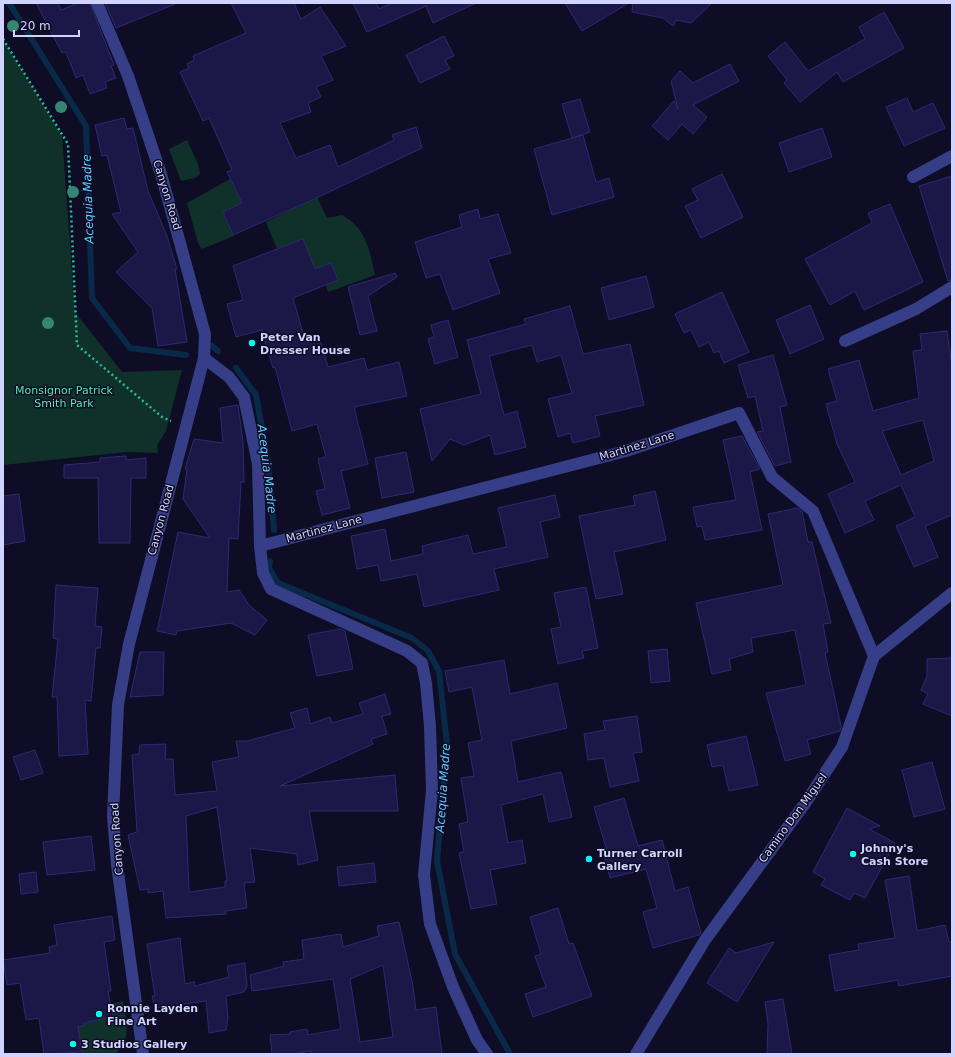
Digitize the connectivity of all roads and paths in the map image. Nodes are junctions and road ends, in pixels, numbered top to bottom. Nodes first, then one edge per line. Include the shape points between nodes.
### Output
1 (97, 3) edge
2 (3, 39) edge
3 (952, 156) edge
4 (914, 177) dead end
5 (952, 287) edge
6 (845, 341) dead end
7 (204, 358) junction
8 (185, 428) junction
9 (260, 546) junction
10 (952, 593) edge
11 (874, 656) junction
12 (143, 1054) edge
13 (487, 1054) edge
14 (636, 1054) edge

1 - 7 street, Canyon Road via 128,76 161,174 205,334
2 - 8 path via 68,144 77,345 162,417
3 - 4 street
5 - 6 street via 916,309
7 - 8 street, Canyon Road
7 - 9 street via 229,377 244,397 258,464
8 - 12 street, Canyon Road via 129,644 118,705 113,816 118,872
9 - 11 street, Martinez Lane via 626,451 739,413 772,477 813,511
9 - 13 street via 263,573 271,589 407,651 422,663 430,726 432,790 424,874 430,924 453,987 477,1040
10 - 11 street
11 - 14 street, Camino Don Miguel via 842,747 806,802 705,940

